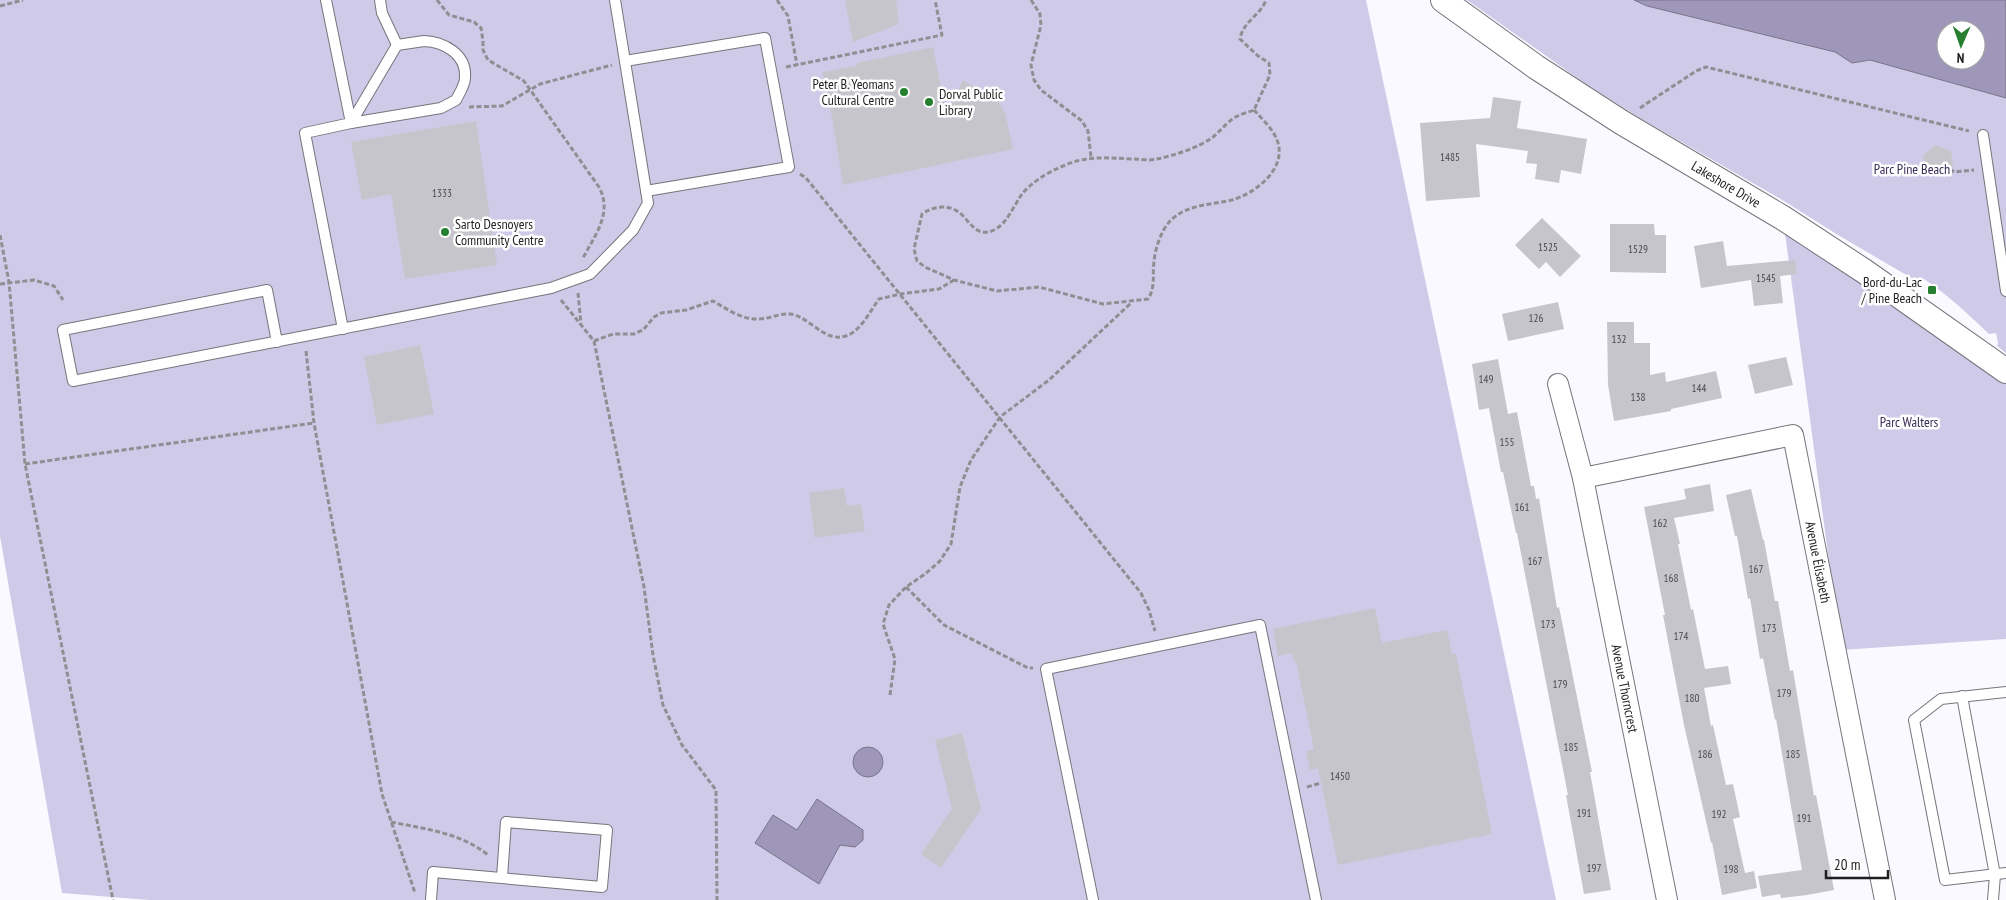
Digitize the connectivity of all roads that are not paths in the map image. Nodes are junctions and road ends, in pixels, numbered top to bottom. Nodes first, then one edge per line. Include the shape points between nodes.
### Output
1 (326, 0) edge
2 (380, 0) edge
3 (614, 0) edge
4 (1443, 0) edge
5 (397, 45) junction
6 (625, 61) junction
7 (351, 123) junction
8 (1982, 135) road end
9 (646, 191) junction
10 (2006, 291) edge
11 (343, 329) junction
12 (278, 342) junction
13 (2006, 371) edge
14 (1558, 384) dead end
15 (1583, 478) junction
16 (2006, 692) edge
17 (1962, 696) junction
18 (2006, 873) edge
19 (1995, 875) junction
20 (502, 877) junction
21 (431, 900) edge
22 (1093, 900) edge
23 (1316, 900) edge
24 (1667, 900) edge
25 (1886, 900) edge
26 (1993, 900) edge

1 - 7 lane
2 - 5 lane via 382,13
3 - 6 lane
4 - 13 street, Lakeshore Drive via 1620,122 1783,218 1864,271
5 - 7 lane
5 - 7 lane via 438,42 452,49 462,62 465,79 456,100 441,108
6 - 9 lane
6 - 9 lane via 765,38 789,167
7 - 11 lane via 305,133
8 - 10 lane
9 - 11 lane via 648,203 633,230 590,274 551,288
11 - 12 lane
12 - 12 lane via 73,381 63,330 268,290
14 - 15 street, Avenue Thorncrest
15 - 24 street, Avenue Thorncrest
15 - 25 street, Avenue Élisabeth via 1793,435
16 - 17 lane
17 - 19 lane
17 - 19 lane via 1941,699 1914,720 1945,880
18 - 19 lane
19 - 26 lane
20 - 20 lane via 602,887 607,830 506,822
20 - 21 lane via 433,872
22 - 23 lane via 1046,669 1260,625

